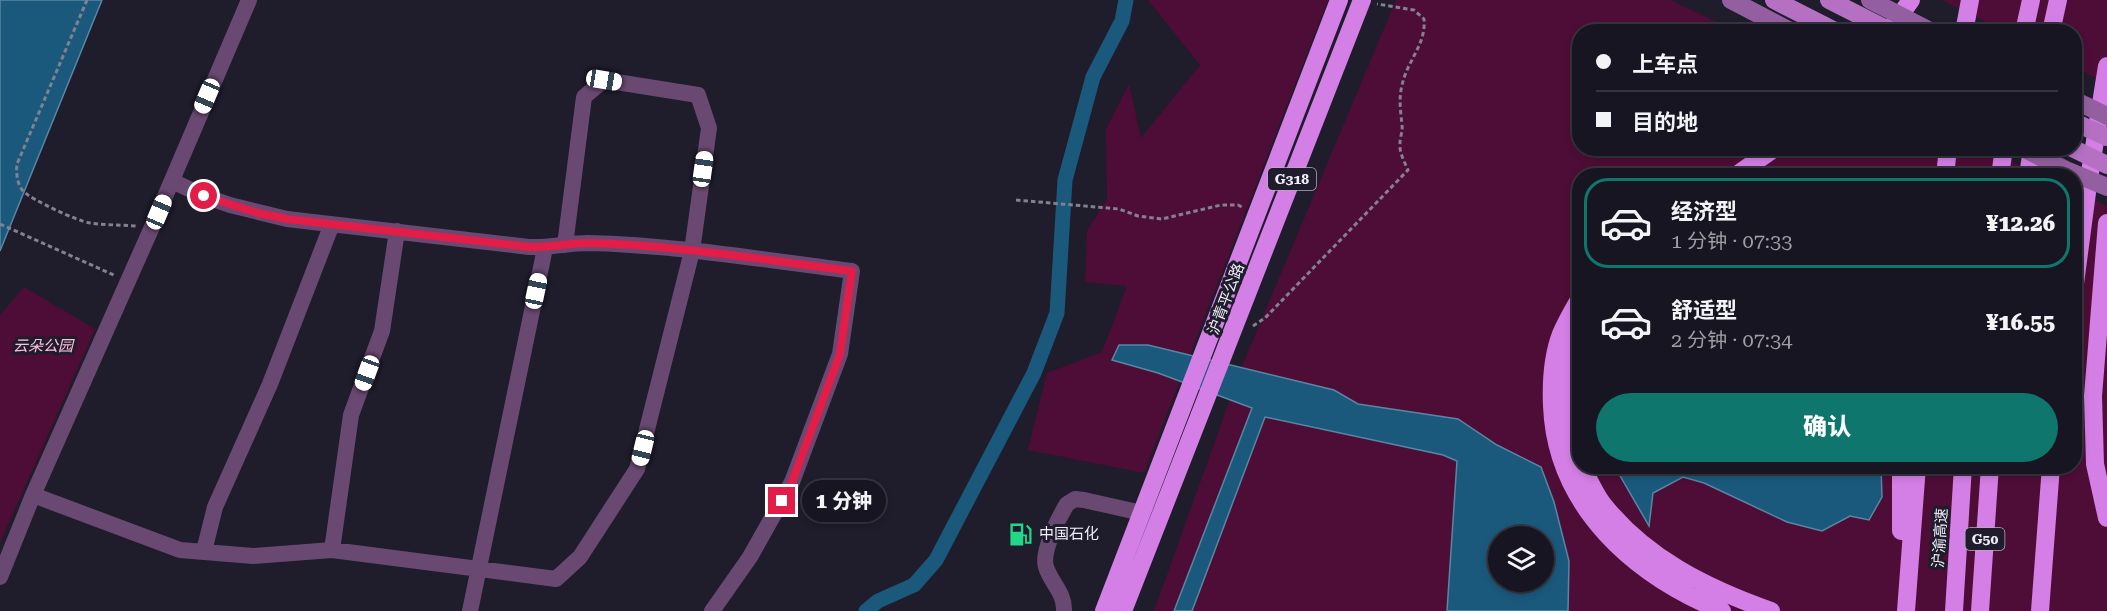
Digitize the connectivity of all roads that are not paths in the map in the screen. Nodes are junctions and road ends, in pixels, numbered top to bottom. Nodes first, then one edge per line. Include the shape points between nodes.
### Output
1 (249, 0) edge
2 (1339, 0) edge
3 (1731, 0) edge
4 (1774, 0) edge
5 (1829, 0) edge
6 (1870, 0) edge
7 (1911, 0) edge
8 (1970, 0) edge
9 (2031, 0) edge
10 (2058, 0) edge
11 (1362, 1) edge
12 (1777, 24) edge
13 (1821, 24) edge
14 (1875, 24) edge
15 (1895, 24) edge
16 (1916, 24) edge
17 (1966, 24) edge
18 (2026, 24) edge
19 (2053, 24) edge
20 (2107, 66) edge
21 (2082, 104) edge
22 (2107, 116) edge
23 (2082, 126) edge
24 (2107, 137) edge
25 (2082, 152) edge
26 (1764, 156) edge
27 (2039, 156) edge
28 (2107, 165) edge
29 (1746, 168) edge
30 (2062, 168) edge
31 (2082, 177) edge
32 (172, 180) junction
33 (2107, 187) edge
34 (2107, 223) edge
35 (332, 224) junction
36 (2082, 230) edge
37 (397, 231) junction
38 (565, 245) junction
39 (545, 248) junction
40 (692, 251) junction
41 (1572, 313) edge
42 (1572, 362) edge
43 (1572, 434) edge
44 (1586, 474) edge
45 (1901, 474) edge
46 (1916, 474) edge
47 (1963, 474) edge
48 (1989, 474) edge
49 (2050, 474) edge
50 (33, 495) junction
51 (1142, 513) junction
52 (2107, 518) edge
53 (1623, 539) junction
54 (332, 550) junction
55 (204, 551) junction
56 (479, 569) junction
57 (0, 577) edge
58 (470, 611) edge
59 (712, 611) edge
60 (1064, 611) edge
61 (1104, 611) edge
62 (1123, 611) edge
63 (1722, 611) edge
64 (1771, 611) edge
65 (1899, 611) edge
66 (1906, 611) edge
67 (1954, 611) edge
68 (1980, 611) edge
69 (2040, 611) edge

1 - 32 street
2 - 51 highway, 沪青平公路 / G318
3 - 12 main road
4 - 13 main road
5 - 14 main road, bridge
6 - 16 main road, bridge
7 - 15 highway
8 - 17 highway
9 - 18 highway
10 - 19 highway
11 - 62 highway, 沪青平公路 / G318
20 - 36 highway
21 - 22 main road, bridge
23 - 24 main road, bridge
25 - 28 main road, bridge
26 - 29 highway
27 - 30 main road, bridge
31 - 33 main road, bridge
32 - 35 street via 204,196 258,213
32 - 50 street
34 - 52 highway via 2093,396 2095,464
35 - 37 street
35 - 55 street via 270,384 215,507
37 - 39 street
37 - 54 street via 382,331 351,415
38 - 39 street
38 - 40 street
38 - 40 street via 584,97 604,80 698,95 709,128
39 - 56 street
40 - 56 street via 637,470 580,557 556,579
40 - 59 street via 852,271 840,354 792,482 750,557
41 - 53 highway via 1560,335 1550,378 1552,426 1564,472 1587,511
42 - 43 highway via 1567,379
44 - 53 highway
45 - 65 highway
46 - 66 highway
47 - 67 highway, 沪渝高速 / G50
48 - 68 highway, G50
49 - 69 highway
50 - 55 street via 180,550
50 - 57 street
51 - 60 street via 1084,500 1075,499 1067,504 1044,558 1064,601
51 - 61 highway, 沪青平公路 / G318
53 - 63 highway via 1644,568 1674,588
53 - 64 highway via 1712,588
54 - 55 street via 253,556
54 - 56 street
56 - 58 street

